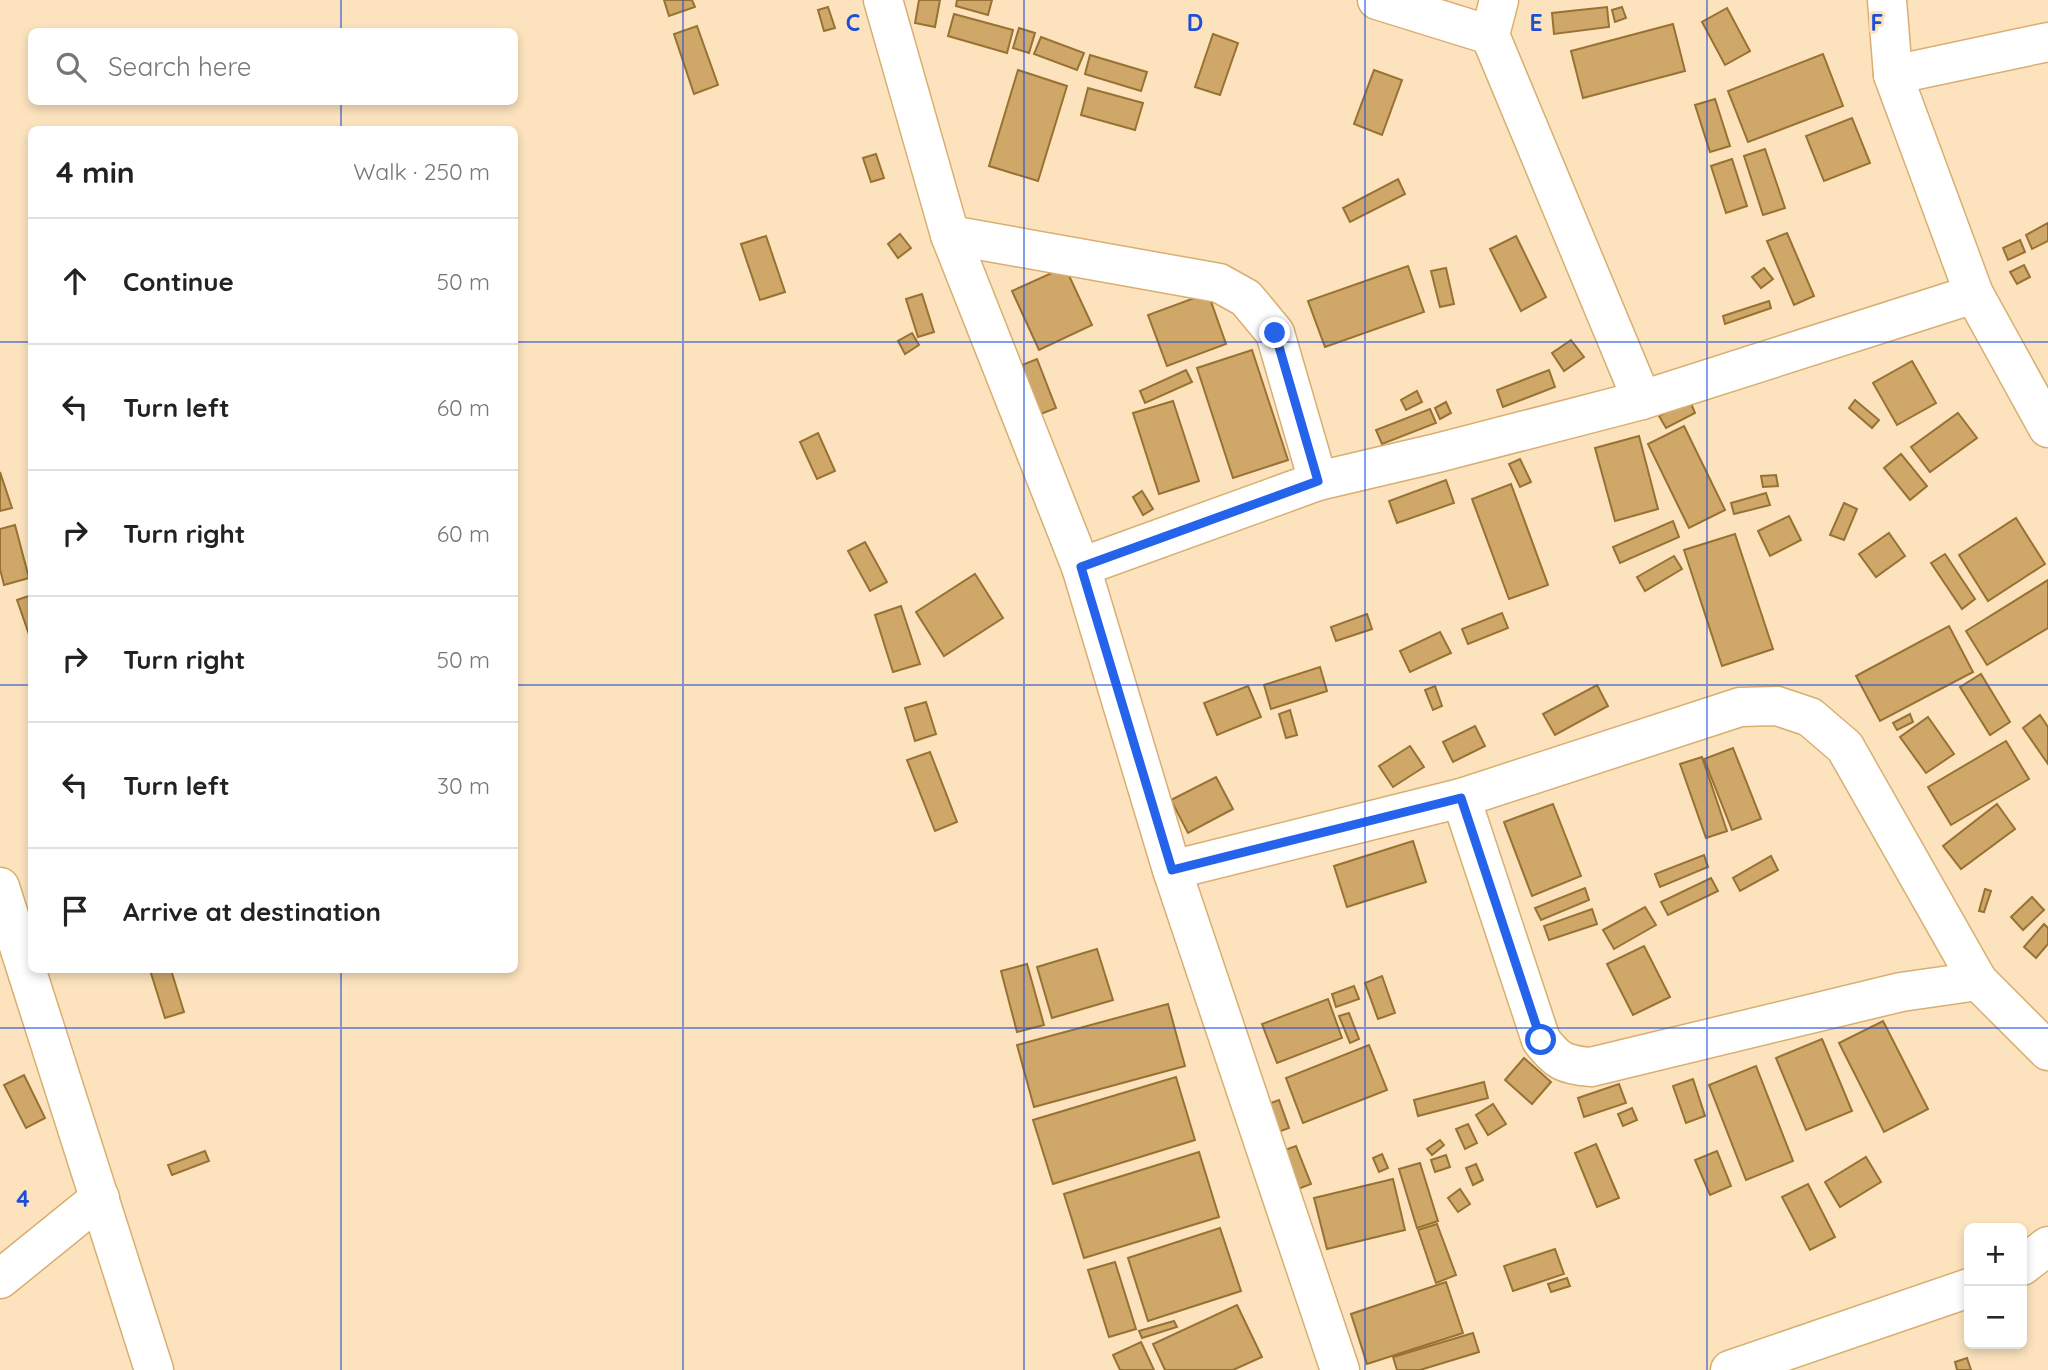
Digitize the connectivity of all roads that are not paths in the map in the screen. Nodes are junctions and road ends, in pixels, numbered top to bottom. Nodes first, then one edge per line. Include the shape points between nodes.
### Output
1 (883, 0) edge
2 (1377, 0) edge
3 (1887, 0) edge
4 (1495, 18) edge
5 (2048, 42) edge
6 (1893, 75) junction
7 (950, 235) junction
8 (1974, 294) junction
9 (1642, 400) junction
10 (2048, 428) edge
11 (1318, 481) junction
12 (1081, 567) junction
13 (1461, 798) junction
14 (1172, 870) junction
15 (0, 887) edge
16 (1978, 981) junction
17 (2048, 1051) edge
18 (100, 1199) junction
19 (2048, 1246) edge
20 (2027, 1262) edge
21 (0, 1279) edge
22 (1964, 1290) edge
23 (154, 1370) edge
24 (1340, 1370) edge
25 (1730, 1370) edge

1 - 7 street
2 - 4 street
3 - 6 street
4 - 9 street
5 - 6 street
6 - 8 street
7 - 11 street via 1219,284 1246,298 1275,333
7 - 12 street
8 - 9 street
8 - 10 street
9 - 11 street
11 - 12 street
12 - 14 street
13 - 14 street
13 - 16 street via 1740,707 1777,706 1810,717 1845,747
13 - 16 street via 1541,1040 1552,1055 1569,1066 1591,1067 1902,992
14 - 24 street
15 - 18 street
16 - 17 street
18 - 21 street
18 - 23 street
19 - 20 street
22 - 25 street

